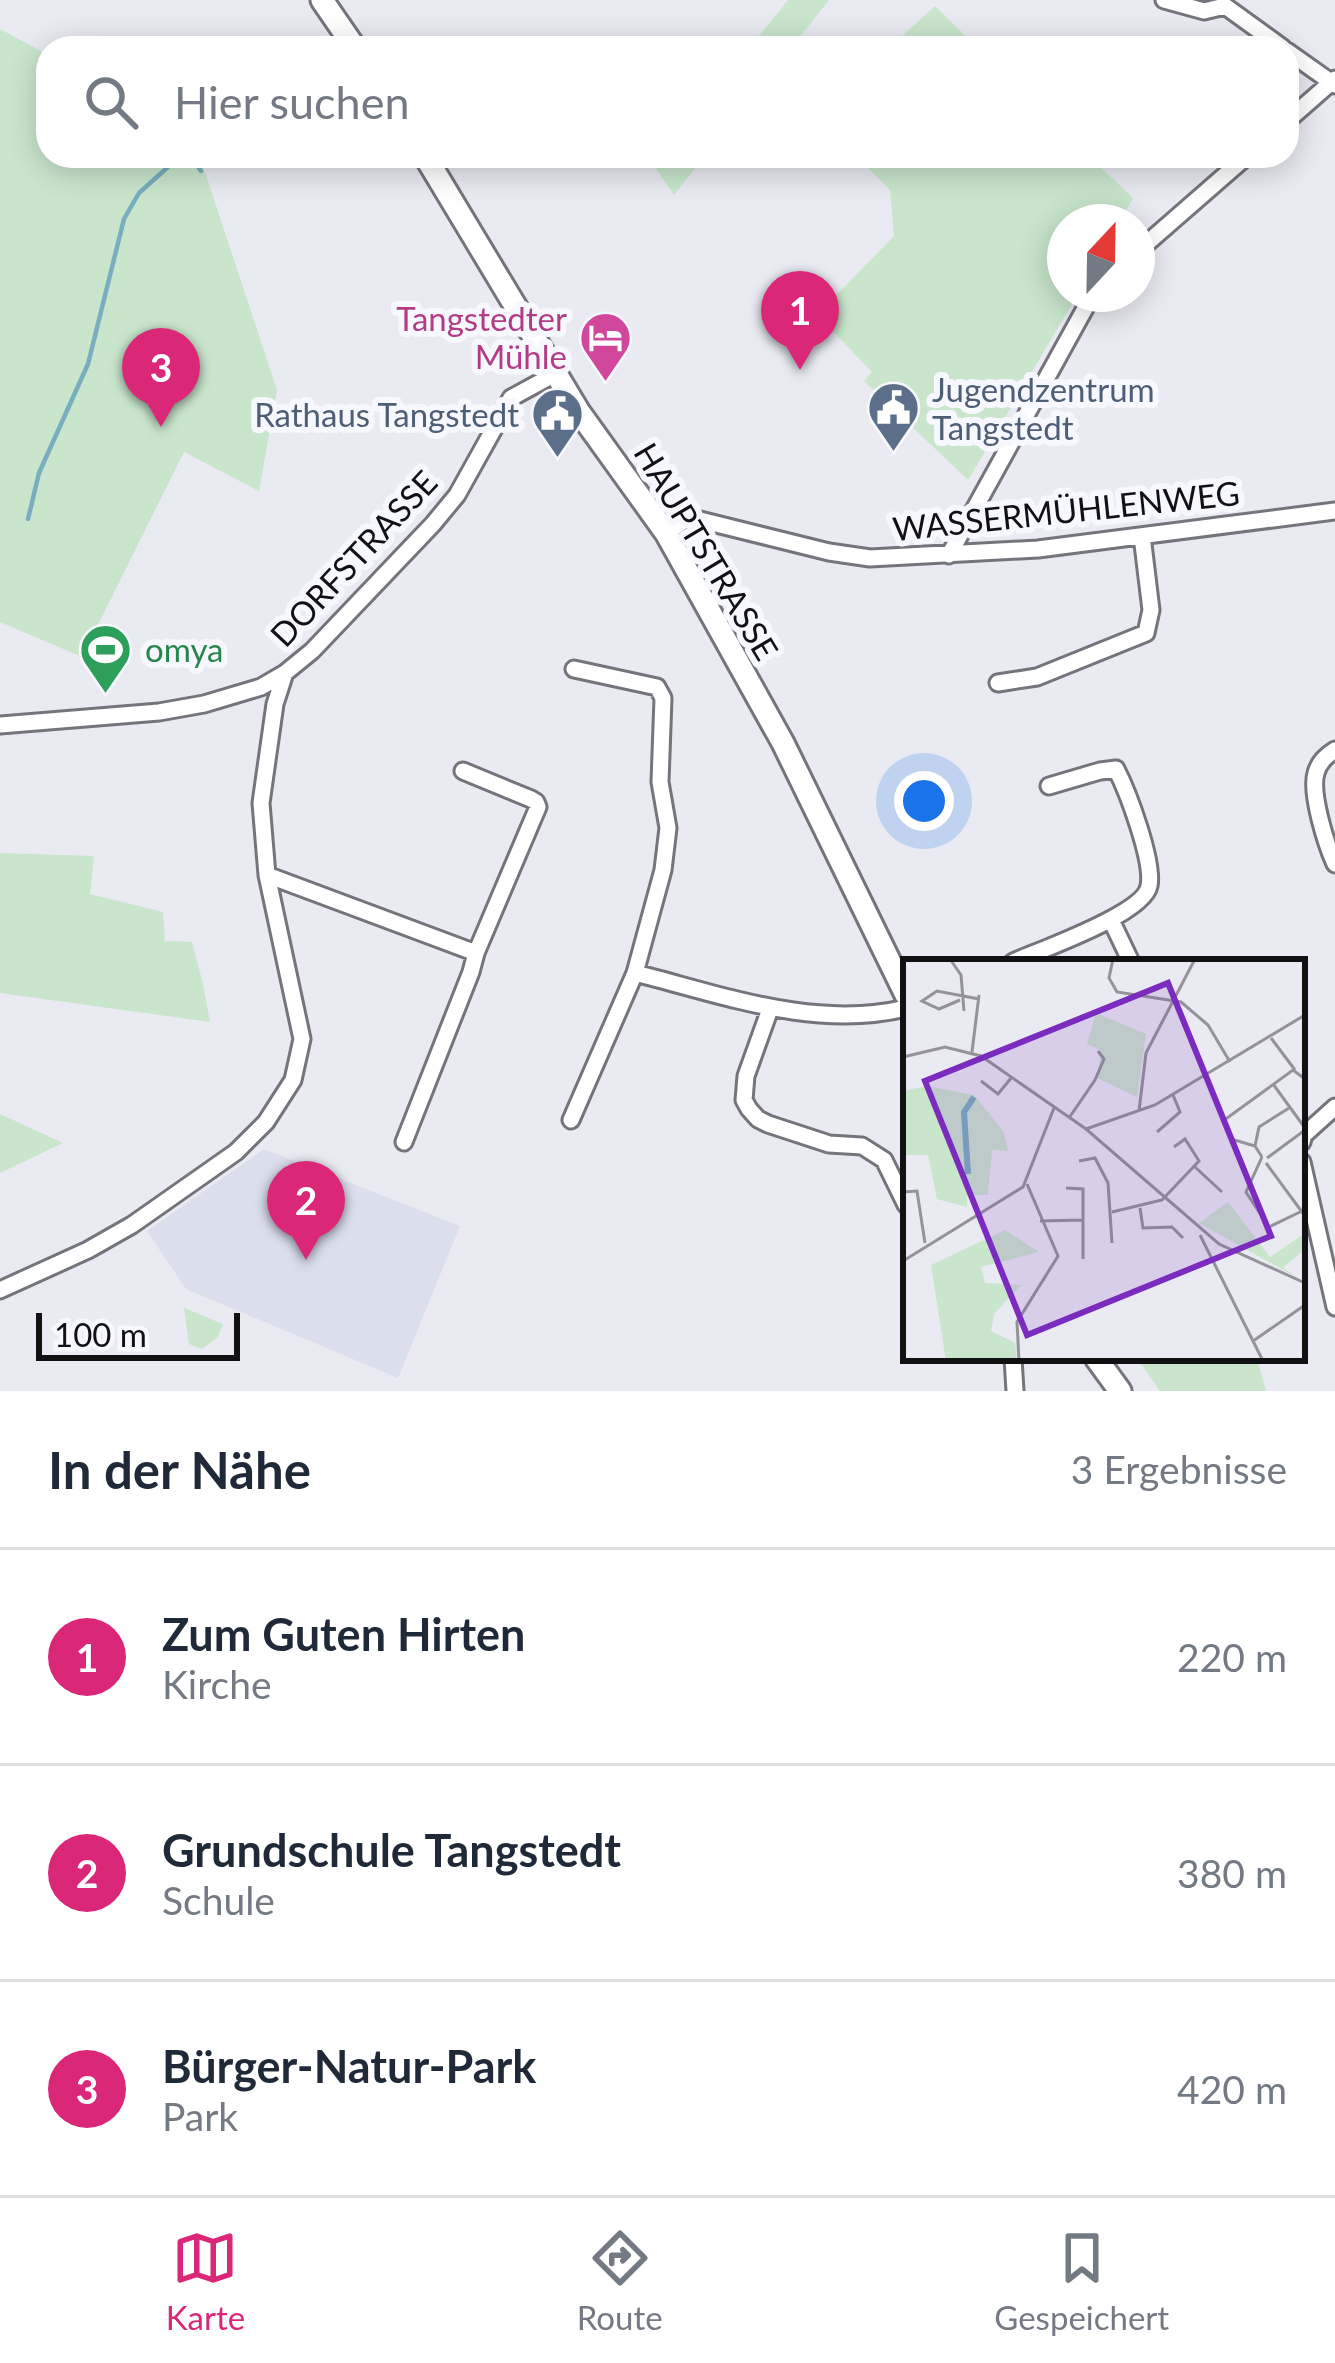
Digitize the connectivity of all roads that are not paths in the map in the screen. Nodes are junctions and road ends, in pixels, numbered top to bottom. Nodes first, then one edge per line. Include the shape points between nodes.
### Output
1 (322, 0) edge
2 (1164, 0) edge
3 (1228, 3) edge
4 (347, 36) edge
5 (1269, 36) edge
6 (1299, 58) edge
7 (1334, 82) edge
8 (1299, 111) edge
9 (432, 168) edge
10 (1233, 168) edge
11 (1155, 237) edge
12 (1083, 312) edge
13 (555, 374) junction
14 (1335, 511) edge
15 (666, 533) junction
16 (1142, 536) junction
17 (950, 555) junction
18 (574, 670) dead end
19 (285, 674) junction
20 (998, 683) dead end
21 (261, 687) junction
22 (274, 704) junction
23 (0, 725) edge
24 (1335, 750) edge
25 (463, 771) dead end
26 (1049, 786) dead end
27 (1335, 864) edge
28 (267, 874) junction
29 (1111, 920) junction
30 (476, 953) junction
31 (1020, 959) edge
32 (1130, 959) edge
33 (635, 973) junction
34 (903, 989) edge
35 (903, 1008) edge
36 (770, 1009) junction
37 (1335, 1107) edge
38 (571, 1120) dead end
39 (1305, 1134) edge
40 (404, 1142) dead end
41 (1305, 1175) edge
42 (903, 1199) edge
43 (0, 1290) edge
44 (1335, 1307) edge
45 (1013, 1361) edge
46 (1098, 1361) edge
47 (1015, 1391) edge
48 (1120, 1391) edge

1 - 4 street
2 - 3 street via 1204,11
3 - 5 street
6 - 7 street
7 - 8 street
9 - 13 street, HAUPTSTRASSE
10 - 11 street
12 - 17 street
13 - 15 street, HAUPTSTRASSE
13 - 19 street, DORFSTRASSE via 511,398 457,495
14 - 16 street, WASSERMÜHLENWEG
15 - 17 street, WASSERMÜHLENWEG via 696,519 870,558
15 - 34 street, HAUPTSTRASSE via 783,743
16 - 17 street, WASSERMÜHLENWEG
16 - 20 street via 1146,633 1037,677
18 - 33 street via 657,687 664,698 668,845
19 - 21 street, DORFSTRASSE
19 - 22 street
21 - 22 street
21 - 23 street, DORFSTRASSE via 159,712
22 - 28 street via 261,803
24 - 27 street via 1321,761 1314,788
25 - 30 street via 538,807
26 - 29 street via 1116,769 1128,791 1150,887
28 - 30 street
28 - 43 street via 302,1039 280,1104 236,1152 132,1225
29 - 31 street
29 - 32 street
30 - 40 street
33 - 36 street
33 - 38 street
35 - 36 street via 852,1016
36 - 42 street via 746,1076 749,1109 768,1124 829,1144 862,1146 884,1160
37 - 39 street
41 - 44 street
45 - 47 street
46 - 48 street

